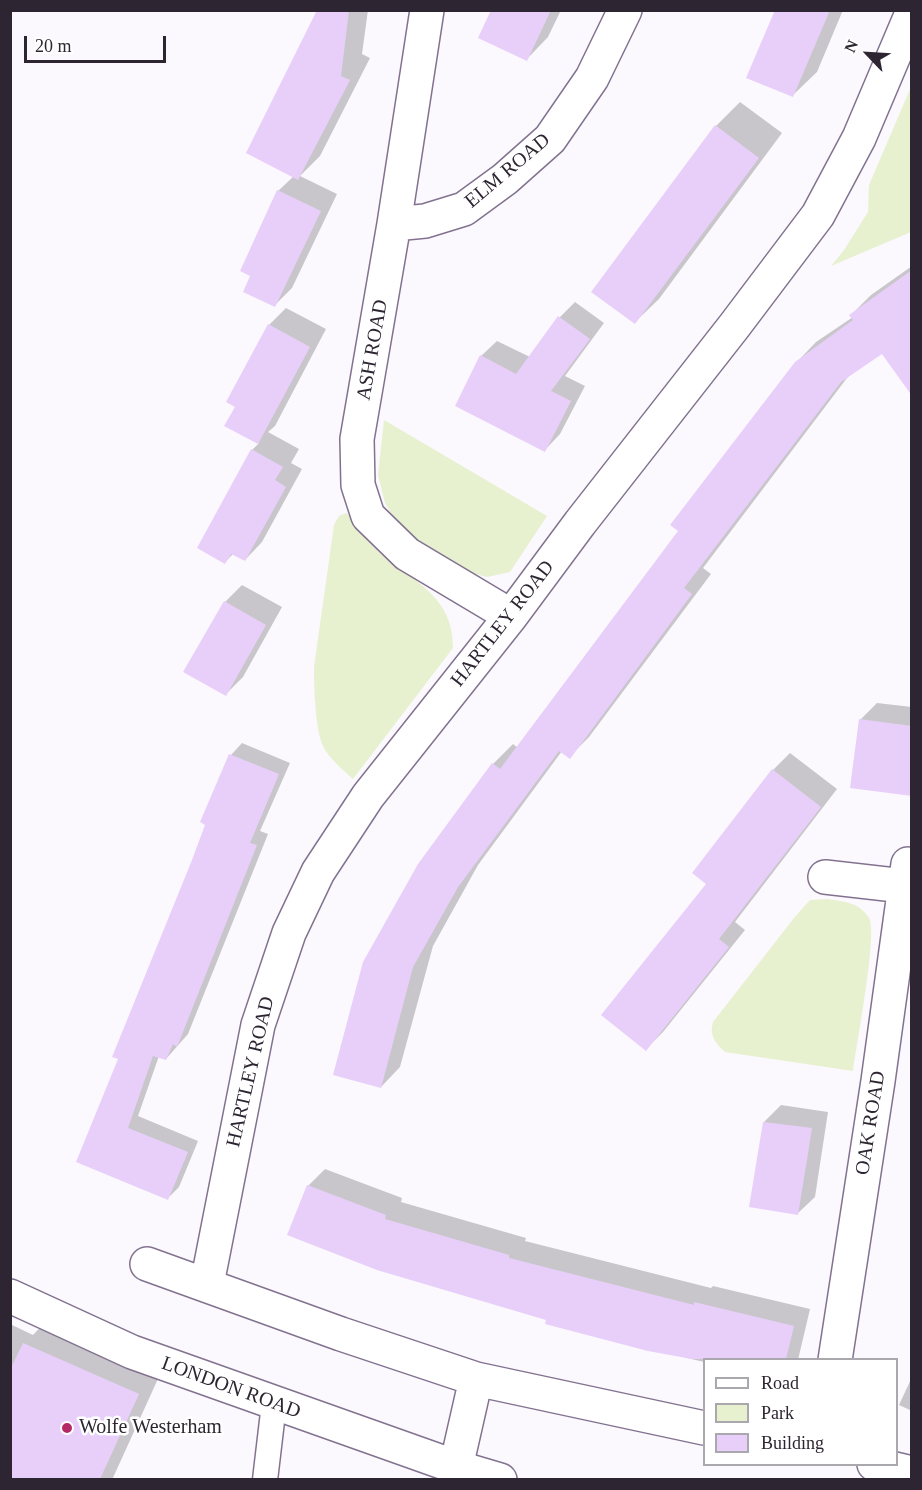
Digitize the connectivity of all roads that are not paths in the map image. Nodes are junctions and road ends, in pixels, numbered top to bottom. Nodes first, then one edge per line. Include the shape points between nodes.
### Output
1 (427, 10) edge
2 (625, 10) edge
3 (912, 13) edge
4 (394, 224) junction
5 (511, 616) junction
6 (825, 876) dead end
7 (147, 1264) dead end
8 (207, 1284) junction
9 (10, 1296) edge
10 (835, 1358) edge
11 (476, 1379) junction
12 (274, 1404) junction
13 (703, 1428) edge
14 (882, 1466) edge
15 (456, 1467) junction
16 (912, 1473) edge
17 (265, 1479) edge
18 (500, 1479) edge

1 - 4 street, ASH ROAD
2 - 4 street, ELM ROAD via 592,78 550,139 464,210 425,221
3 - 5 street, HARTLEY ROAD via 859,138 818,215
4 - 5 street, ASH ROAD via 357,439 358,485 368,516 407,554
5 - 8 street, HARTLEY ROAD via 368,796 318,872 289,933 258,1025
6 - 10 street, OAK ROAD via 906,875
7 - 8 street
8 - 11 street
9 - 12 street, LONDON ROAD via 132,1353
11 - 13 street
11 - 15 street
12 - 15 street, LONDON ROAD
12 - 17 lane
14 - 16 street
15 - 18 street, LONDON ROAD

